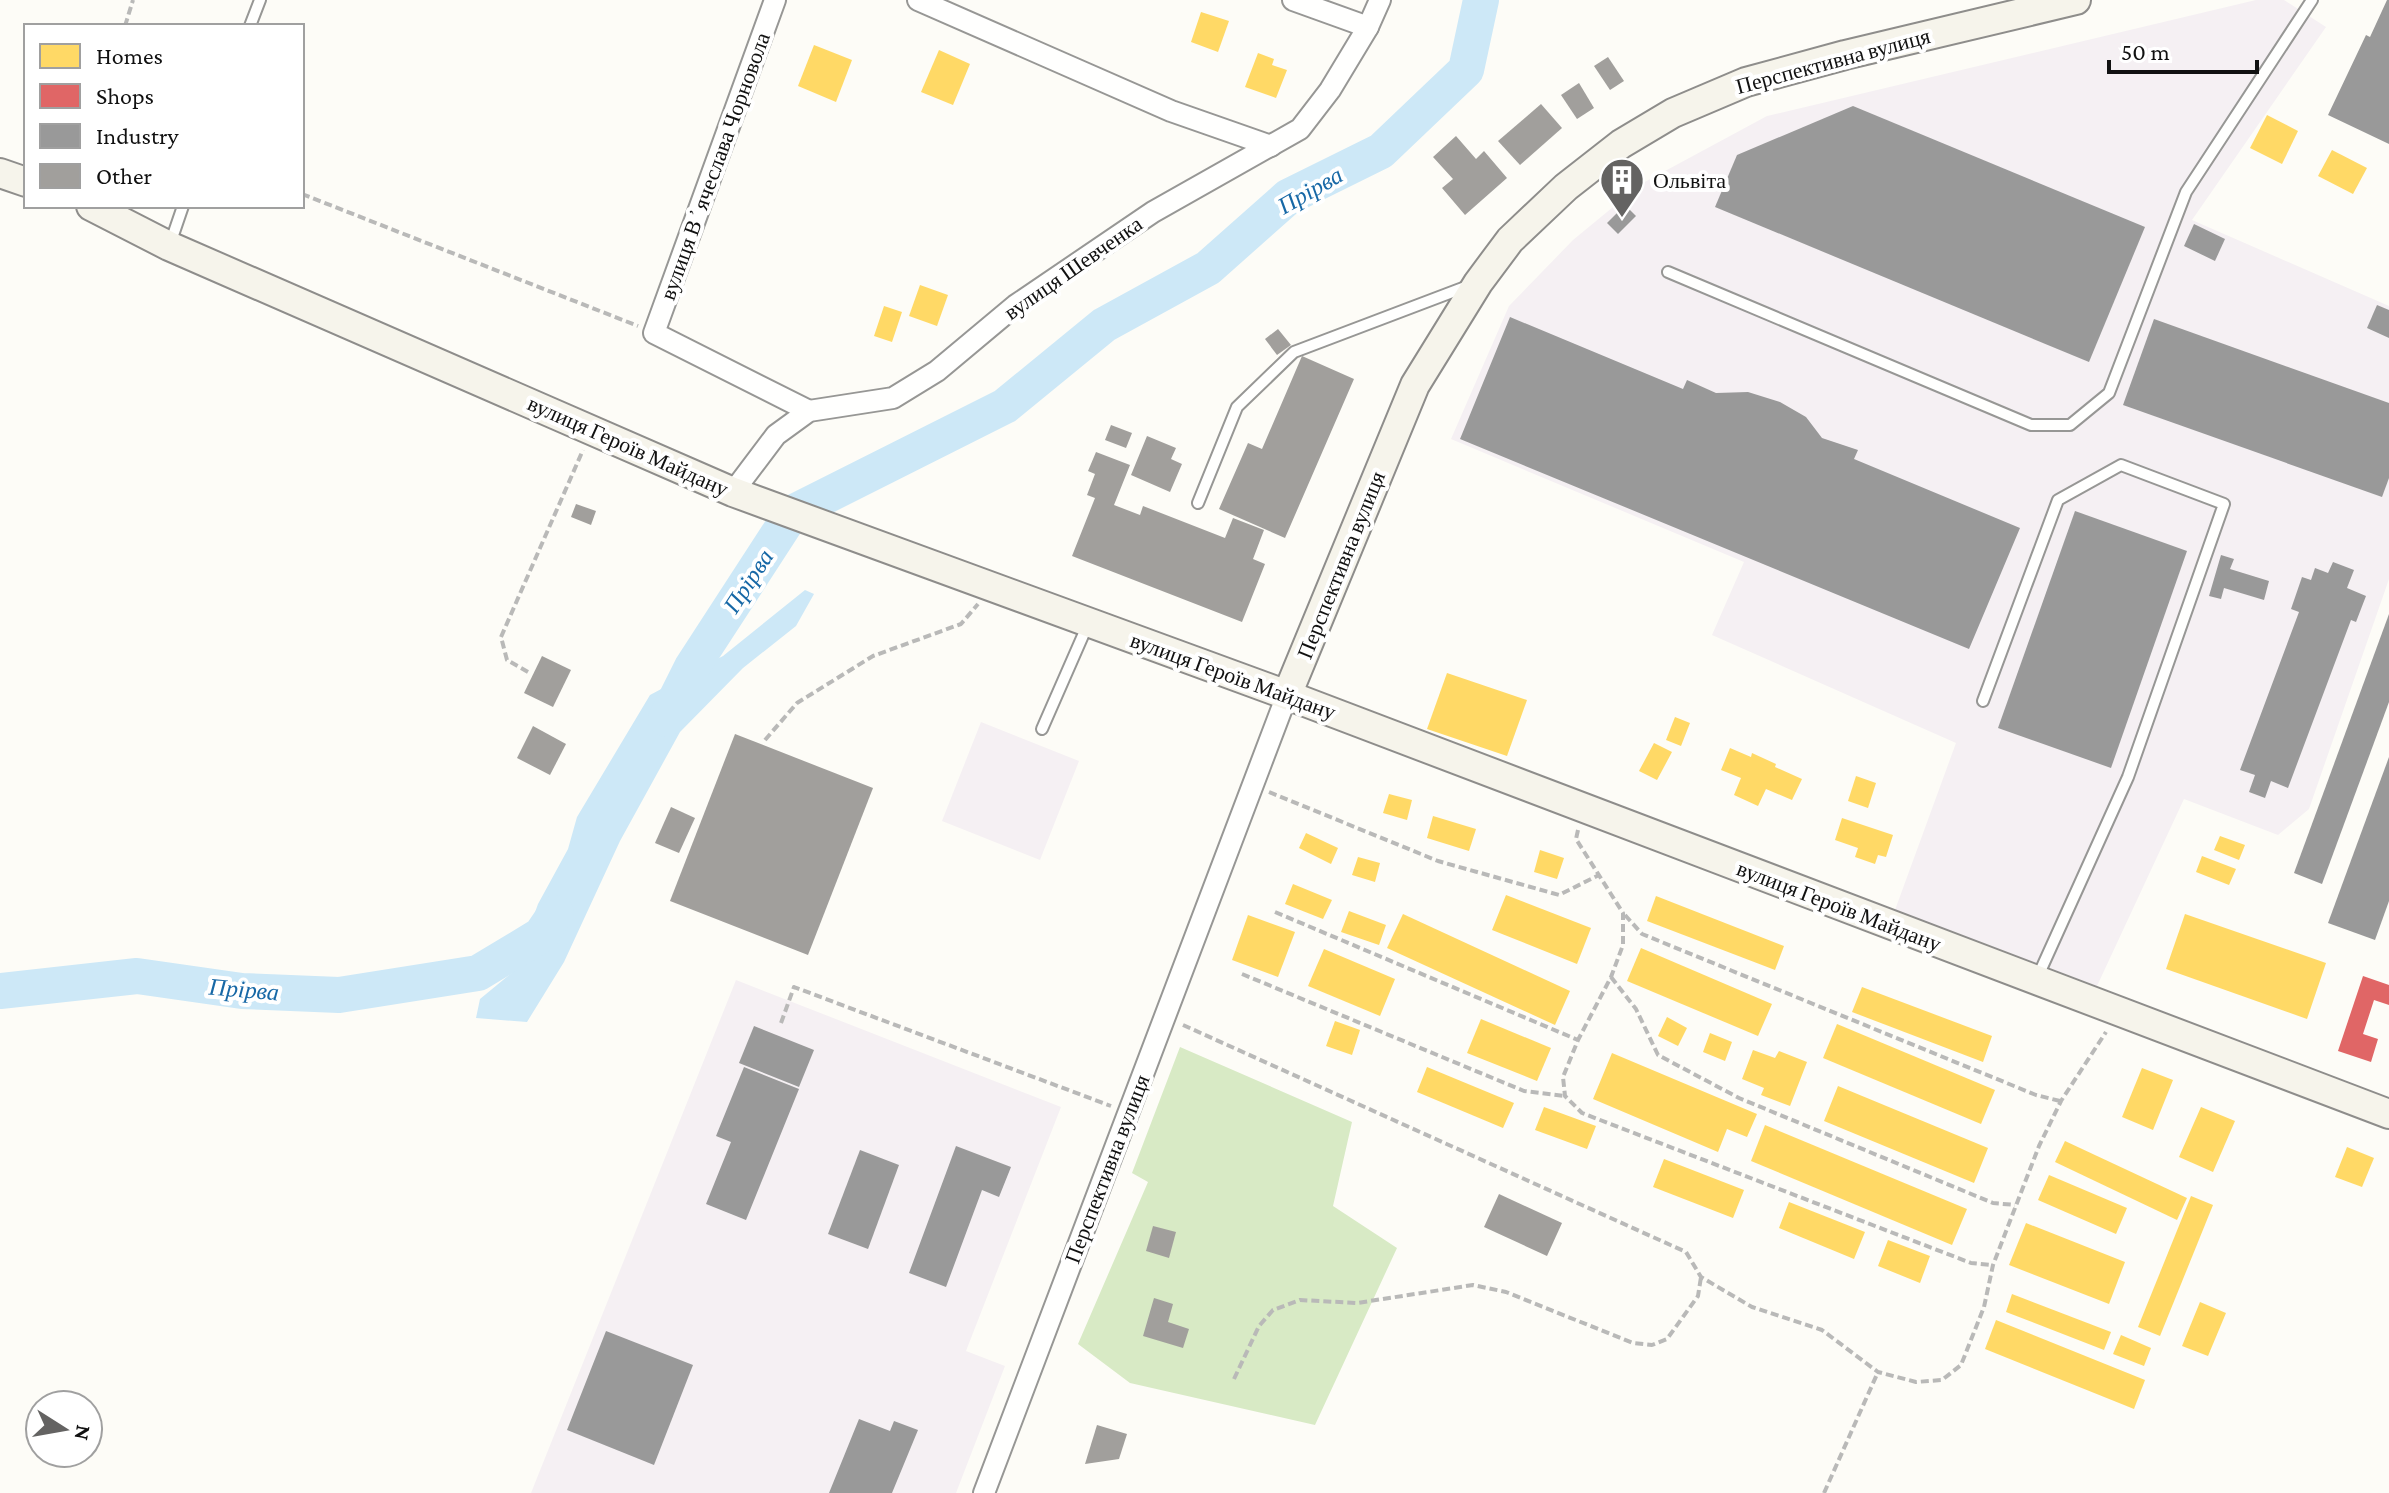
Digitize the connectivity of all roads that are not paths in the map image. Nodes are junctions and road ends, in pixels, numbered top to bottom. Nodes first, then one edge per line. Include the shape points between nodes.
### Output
1 (260, 0) edge
2 (775, 0) edge
3 (918, 0) edge
4 (1293, 0) edge
5 (1380, 0) edge
6 (2076, 0) edge
7 (2312, 0) edge
8 (251, 24) edge
9 (1368, 27) junction
10 (1271, 146) junction
11 (0, 173) edge
12 (24, 181) edge
13 (95, 208) edge
14 (182, 208) edge
15 (169, 246) junction
16 (1668, 272) dead end
17 (1478, 283) junction
18 (809, 411) junction
19 (733, 492) junction
20 (1198, 503) dead end
21 (1089, 622) junction
22 (1287, 695) junction
23 (1983, 701) dead end
24 (1042, 729) dead end
25 (2035, 982) junction
26 (2389, 1114) edge
27 (984, 1493) edge

1 - 8 lane
2 - 18 street, вулиця Вʼячеслава Чорновола via 654,333
3 - 10 street via 1171,111
4 - 9 street
5 - 9 street, вулиця Шевченка
6 - 17 street, Перспективна вулиця via 1746,82 1673,113 1621,144 1566,187 1510,240
7 - 16 lane via 2186,192 2109,393 2070,425 2031,425
9 - 10 street, вулиця Шевченка via 1300,129
10 - 18 street, вулиця Шевченка via 1153,212 1016,305 937,371 893,398
11 - 12 street
13 - 15 street, вулиця Героїв Майдану
14 - 15 lane
15 - 19 street, вулиця Героїв Майдану
17 - 20 lane via 1294,352 1237,407
17 - 22 street, Перспективна вулиця via 1415,385
18 - 19 street, вулиця Шевченка via 776,435
19 - 21 street, вулиця Героїв Майдану
21 - 22 street, вулиця Героїв Майдану
21 - 24 lane
22 - 25 street, вулиця Героїв Майдану
22 - 27 street, Перспективна вулиця
23 - 25 lane via 2058,500 2121,465 2224,504 2128,777
25 - 26 street, вулиця Героїв Майдану

